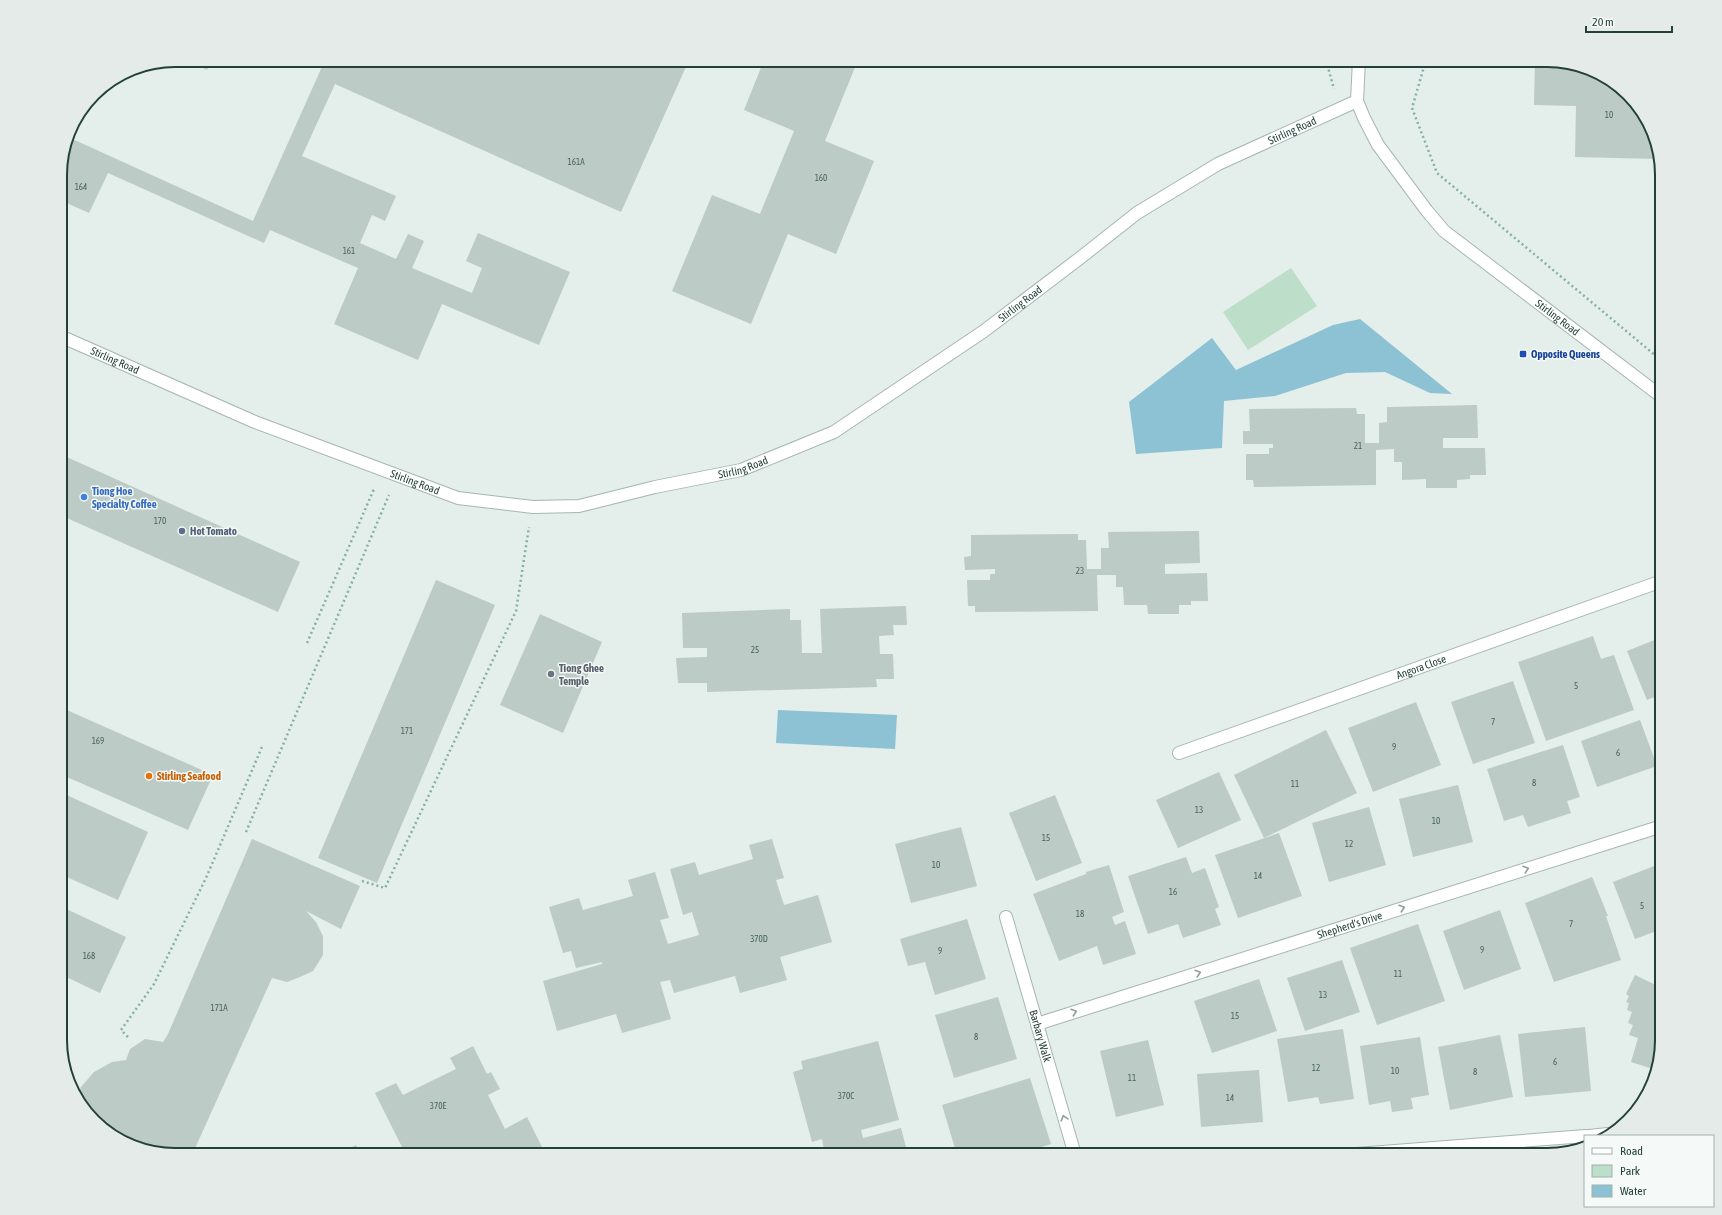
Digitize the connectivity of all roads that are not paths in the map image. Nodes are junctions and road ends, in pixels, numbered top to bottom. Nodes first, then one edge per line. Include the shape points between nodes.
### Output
1 (1359, 67) edge
2 (1357, 101) junction
3 (67, 339) edge
4 (1655, 392) edge
5 (1655, 583) edge
6 (1179, 752) dead end
7 (1655, 828) edge
8 (1006, 917) dead end
9 (1037, 1024) junction
10 (1584, 1136) edge
11 (1073, 1148) edge
12 (1433, 1148) edge

1 - 2 street, Stirling Road
2 - 3 street, Stirling Road via 1218,164 1137,213 984,331 834,432 741,470 655,487 579,506 533,507 458,498 255,422
2 - 4 street, Stirling Road via 1378,145 1444,231
5 - 6 street, Angora Close
9 -> 7 street, Shepherd's Drive
8 - 9 street, Barbary Walk
11 -> 9 street, Barbary Walk
10 - 12 street

